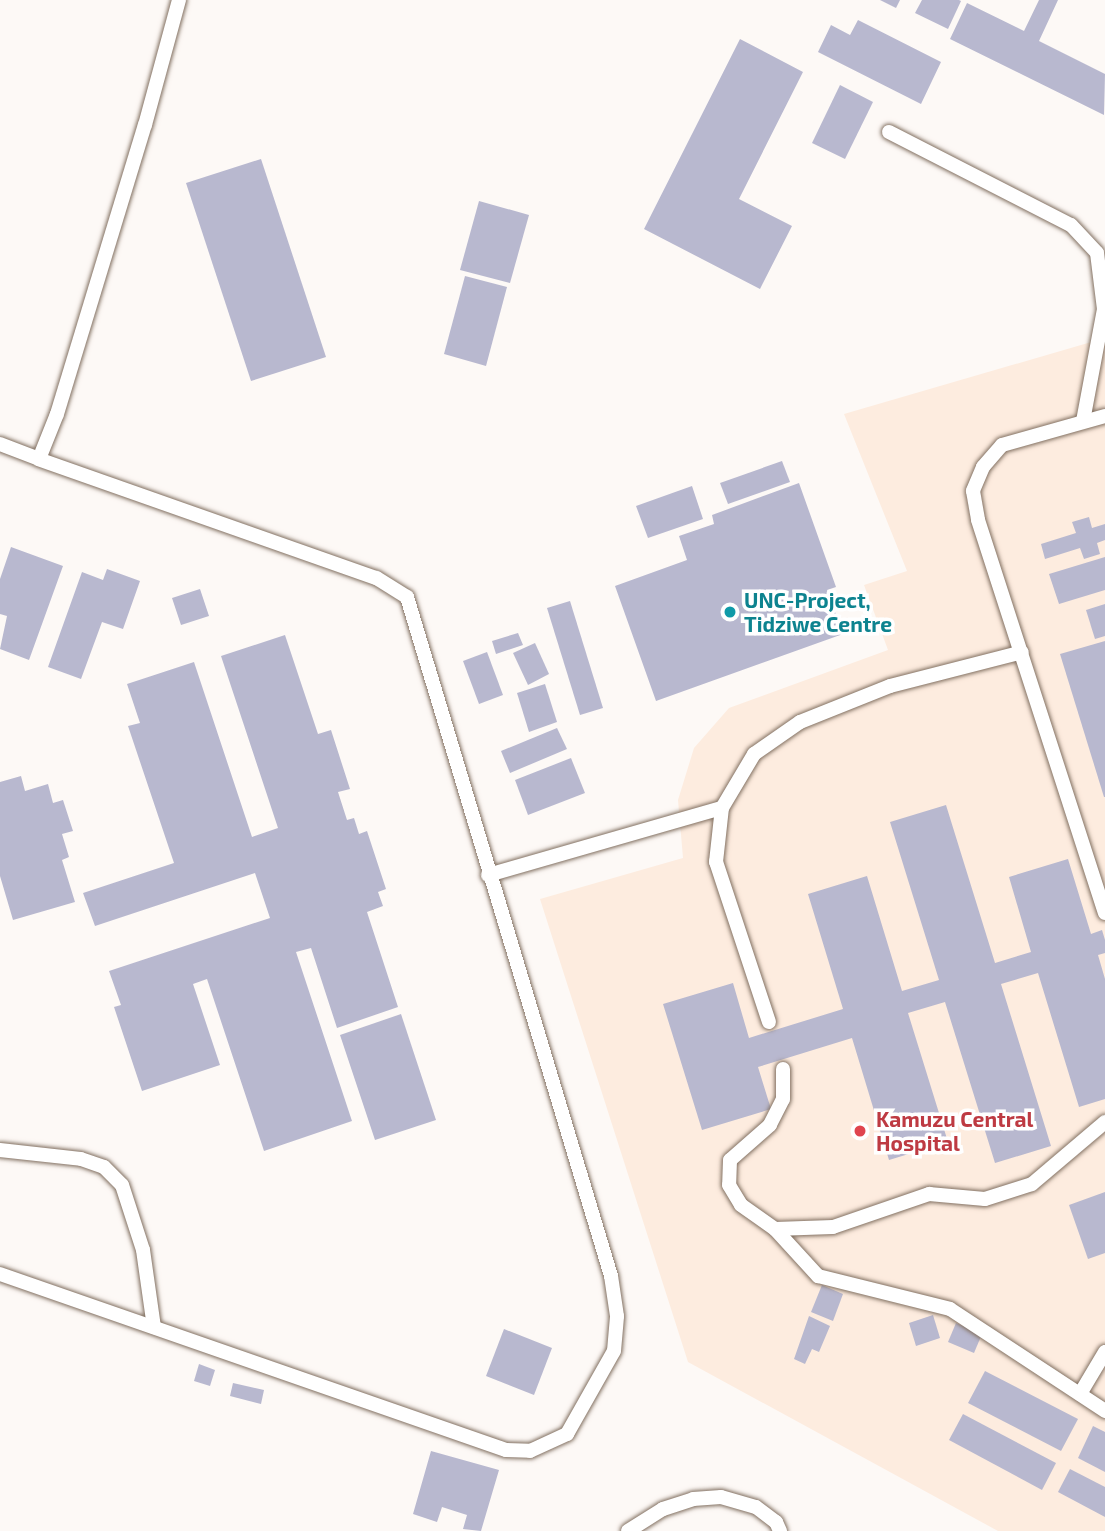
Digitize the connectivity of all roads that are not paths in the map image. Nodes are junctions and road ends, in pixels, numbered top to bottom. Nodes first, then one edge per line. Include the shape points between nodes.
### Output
1 (179, 0) edge
2 (889, 132) dead end
3 (1105, 416) edge
4 (1083, 421) junction
5 (0, 444) edge
6 (39, 459) junction
7 (1022, 652) junction
8 (722, 808) junction
9 (488, 875) junction
10 (1105, 913) edge
11 (769, 1022) dead end
12 (783, 1069) dead end
13 (1105, 1122) edge
14 (0, 1150) edge
15 (775, 1229) junction
16 (0, 1274) edge
17 (153, 1327) junction
18 (1105, 1352) edge
19 (1080, 1394) junction
20 (1105, 1411) edge
21 (628, 1531) edge
22 (780, 1531) edge

1 - 6 lane via 57,414
2 - 4 lane via 1071,225 1097,253 1104,309
3 - 4 lane
4 - 7 lane via 1002,445 983,467 973,491 978,520
5 - 6 lane
6 - 9 lane via 376,578 407,597
7 - 8 lane via 890,685 800,722 754,754
7 - 10 lane
8 - 9 lane
8 - 11 lane via 716,862
9 - 17 lane via 611,1276 617,1315 614,1351 567,1434 530,1451 506,1450
12 - 15 lane via 783,1099 770,1125 730,1160 729,1185 741,1205
13 - 15 lane via 1032,1184 985,1199 929,1194 833,1227
14 - 17 lane via 81,1159 104,1167 122,1185 143,1250
15 - 19 lane via 818,1276 950,1309
16 - 17 lane
18 - 19 lane
19 - 20 lane
21 - 22 lane via 663,1509 693,1499 721,1497 756,1507 776,1522

